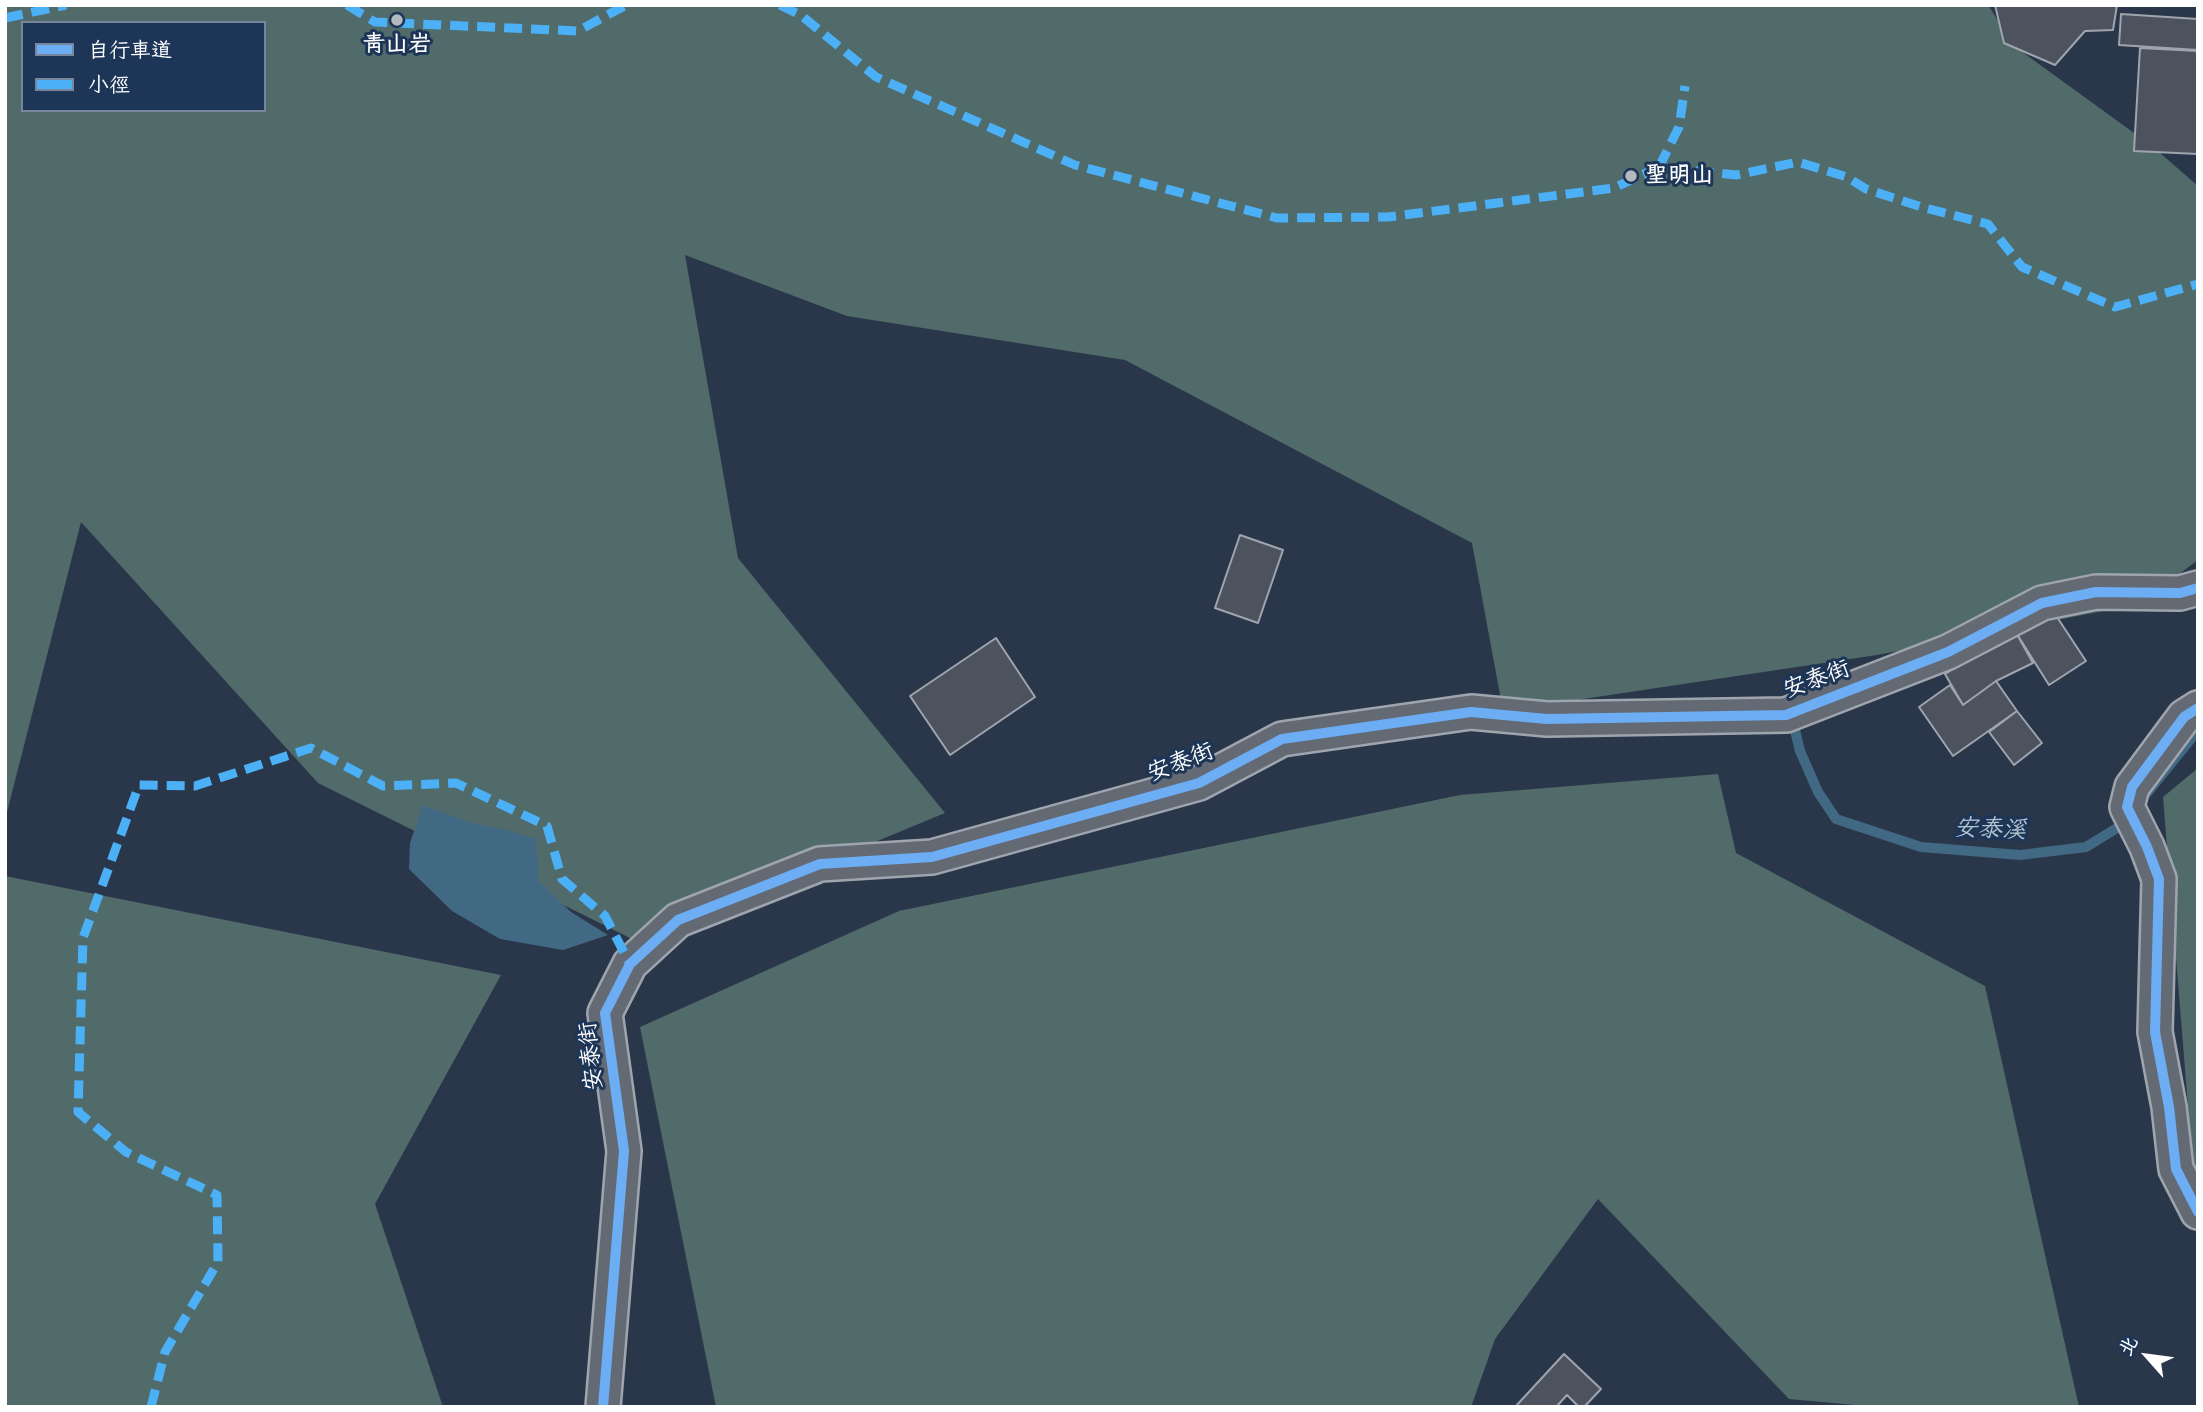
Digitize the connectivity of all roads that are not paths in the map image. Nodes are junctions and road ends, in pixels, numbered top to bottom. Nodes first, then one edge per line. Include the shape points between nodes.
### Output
1 (2198, 588) edge
2 (2198, 708) edge
3 (2198, 1212) edge
4 (603, 1407) edge

1 - 4 street, 安泰街 via 2180,593 2096,592 2042,603 1948,652 1786,715 1547,719 1471,712 1282,739 1199,783 932,857 820,864 678,920 630,964 606,1013 624,1151
2 - 3 street via 2184,718 2132,787 2127,807 2159,879 2155,1032 2176,1170

